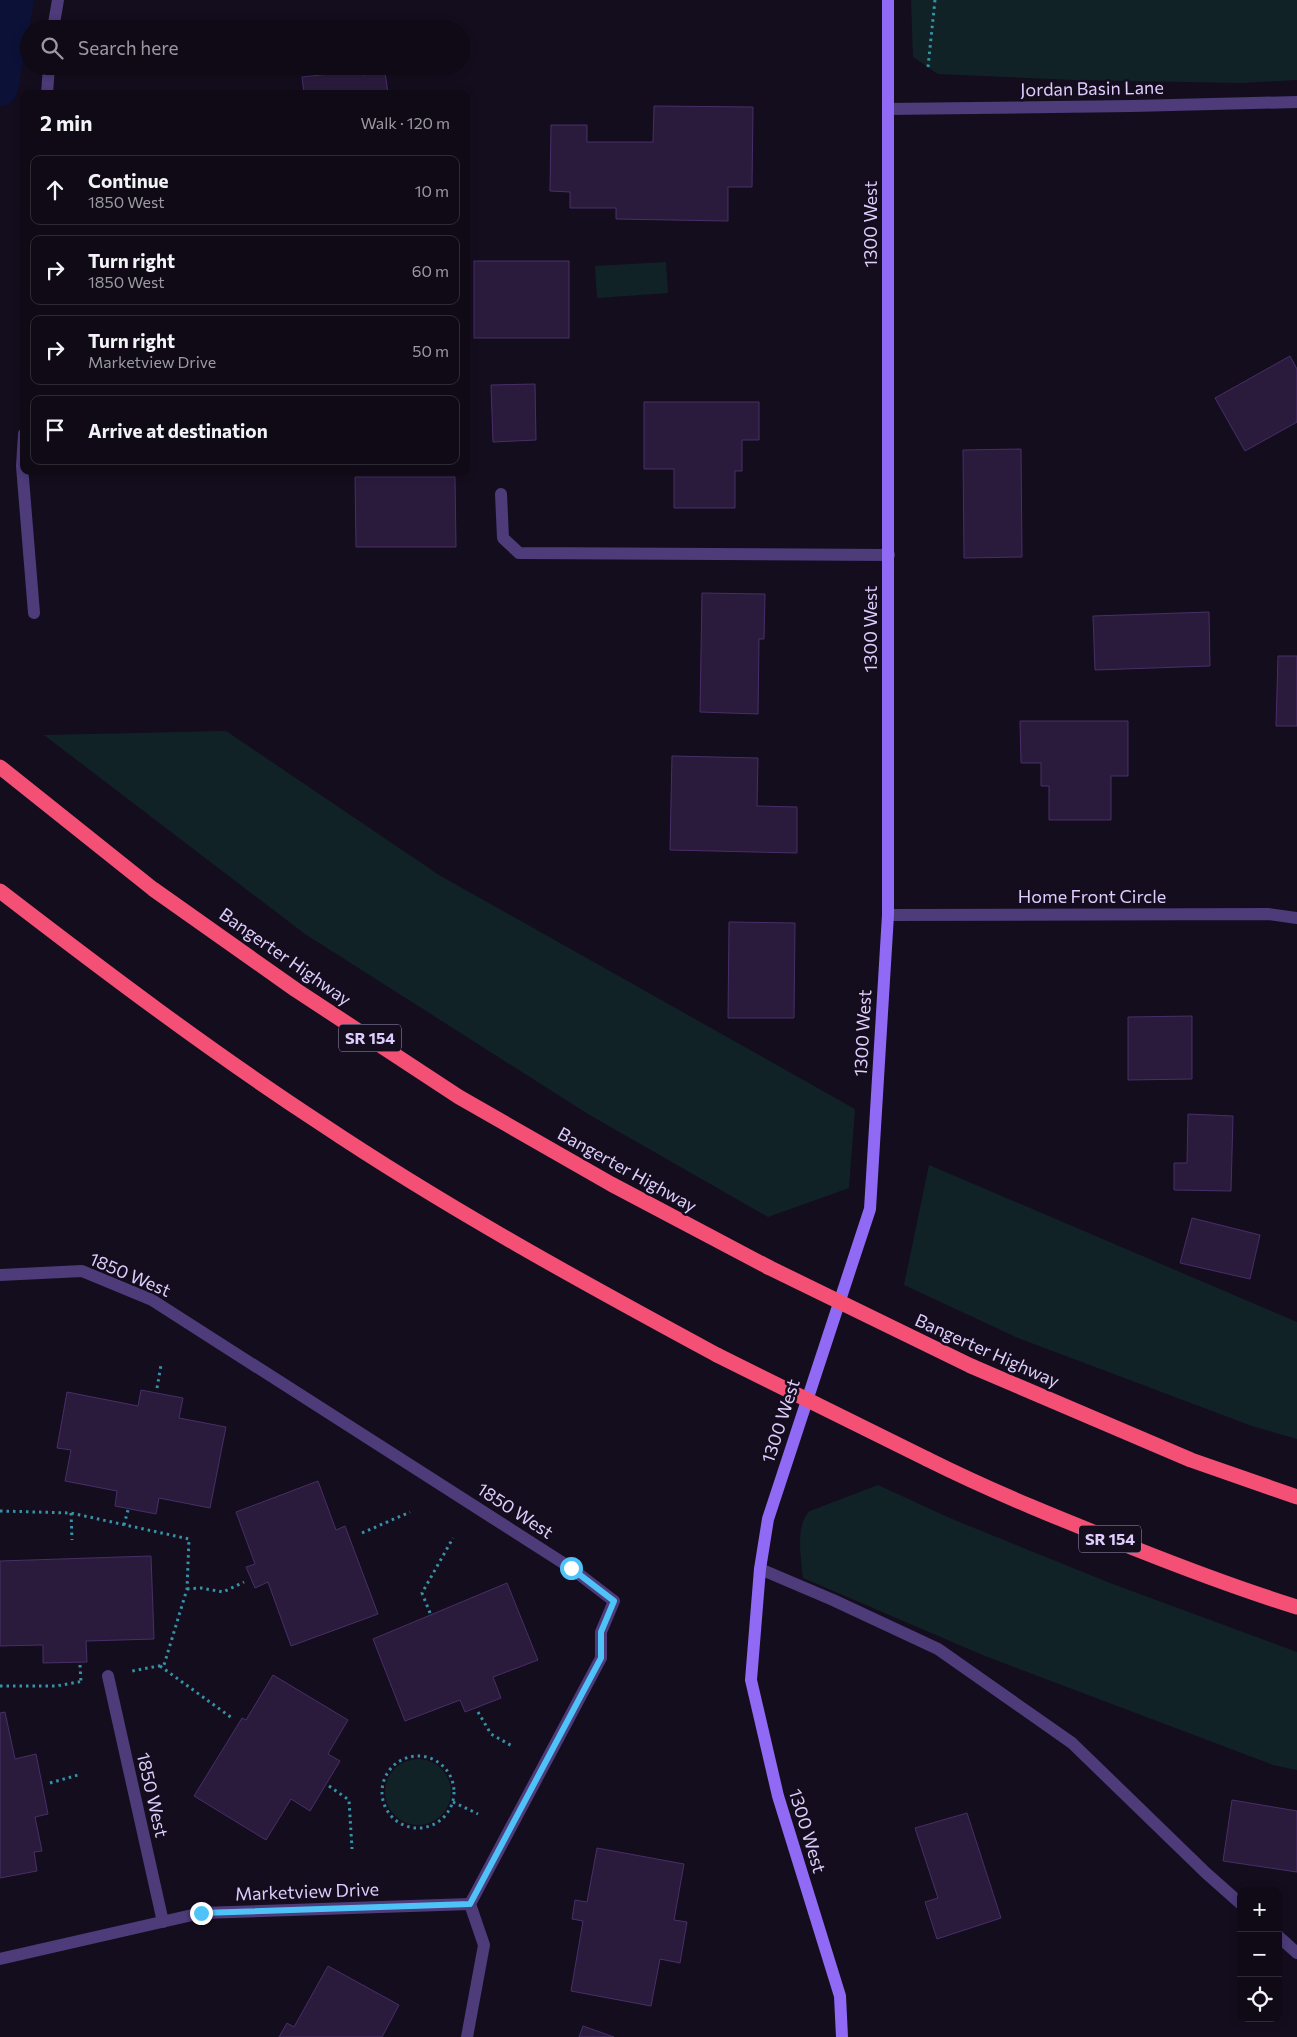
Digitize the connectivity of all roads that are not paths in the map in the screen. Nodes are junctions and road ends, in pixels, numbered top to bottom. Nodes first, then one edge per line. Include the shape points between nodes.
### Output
1 (58, 0) edge
2 (888, 0) edge
3 (55, 20) edge
4 (48, 75) edge
5 (47, 90) edge
6 (1297, 102) edge
7 (888, 109) junction
8 (23, 475) edge
9 (501, 494) dead end
10 (889, 555) junction
11 (34, 613) dead end
12 (0, 766) edge
13 (0, 890) edge
14 (888, 915) junction
15 (1297, 918) edge
16 (0, 1276) edge
17 (1297, 1497) edge
18 (760, 1570) junction
19 (1297, 1607) edge
20 (108, 1676) road end
21 (1237, 1900) edge
22 (470, 1904) junction
23 (163, 1922) junction
24 (1282, 1940) edge
25 (1297, 1953) edge
26 (0, 1959) edge
27 (466, 2037) edge
28 (842, 2037) edge

1 - 3 street
2 - 7 street, 1300 West
4 - 5 street
6 - 7 street, Jordan Basin Lane
7 - 10 street, 1300 West
8 - 11 street
9 - 10 street via 503,538 519,553
10 - 14 street, 1300 West
12 - 17 highway, Bangerter Highway / SR 154, bridge via 153,889 296,990 459,1097 611,1184 768,1267 971,1366 1191,1460
13 - 19 highway, SR 154, bridge via 232,1063 321,1124 555,1267 717,1355 974,1482 1079,1527 1245,1591
14 - 15 street, Home Front Circle via 1268,914
14 - 18 street, 1300 West via 870,1210 768,1519
16 - 22 street, 1850 West via 82,1271 152,1300 571,1568 614,1601 601,1632 601,1658
18 - 21 street via 938,1649 1072,1743
18 - 28 street, 1300 West via 751,1680 778,1796 840,1996
20 - 23 street, 1850 West
22 - 23 street, Marketview Drive via 201,1913
22 - 27 street via 484,1945
23 - 26 street, Marketview Drive
24 - 25 street

